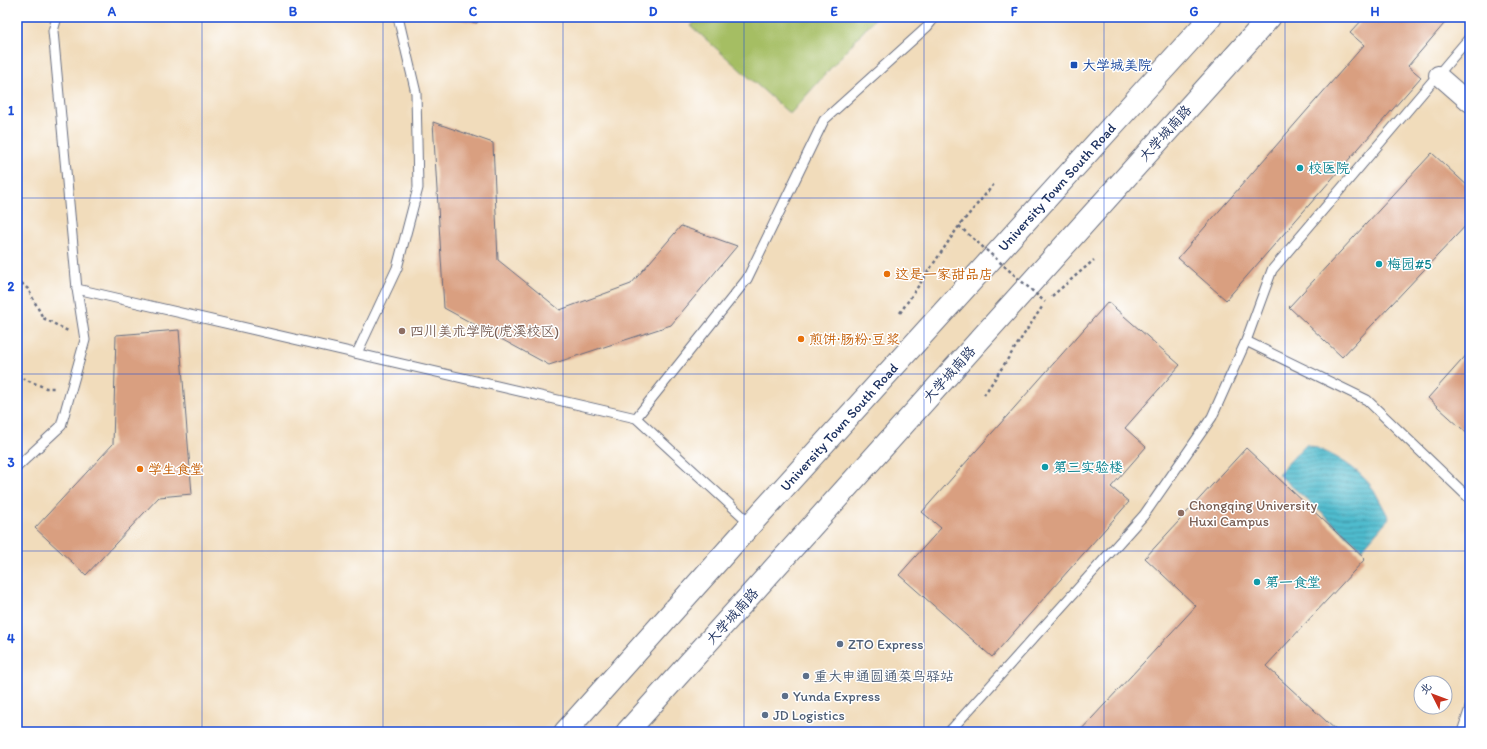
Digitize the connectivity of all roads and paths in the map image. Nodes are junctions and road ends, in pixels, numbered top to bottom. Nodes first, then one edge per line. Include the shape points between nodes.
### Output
1 (57, 17) edge
2 (398, 17) edge
3 (935, 17) edge
4 (1211, 17) edge
5 (1270, 17) edge
6 (1470, 37) edge
7 (1438, 75) junction
8 (1470, 103) edge
9 (995, 184) dead end
10 (959, 226) junction
11 (1094, 260) dead end
12 (17, 279) edge
13 (77, 289) junction
14 (1045, 302) junction
15 (900, 313) dead end
16 (85, 340) junction
17 (1246, 341) junction
18 (357, 354) junction
19 (17, 376) edge
20 (71, 388) junction
21 (984, 395) dead end
22 (636, 418) junction
23 (17, 467) edge
24 (1470, 499) edge
25 (751, 524) junction
26 (1470, 708) edge
27 (565, 732) edge
28 (627, 732) edge
29 (949, 732) edge
30 (1462, 732) edge

1 - 13 lane via 53,31
2 - 18 lane via 416,93 418,188 397,268
3 - 22 lane via 824,120 747,279
4 - 25 main road, University Town South Road
5 - 28 main road, 大学城南路
6 - 7 lane
7 - 8 street
7 - 17 lane via 1272,270
9 - 10 path
10 - 14 path, bridge
10 - 15 path
11 - 14 path
12 - 16 path via 28,289 43,318
13 - 16 lane
13 - 18 lane
14 - 21 path
16 - 20 lane
17 - 24 lane via 1367,400
17 - 29 lane via 1212,418 1144,515
18 - 22 lane
19 - 20 path via 46,388
20 - 23 lane via 61,426
22 - 25 lane
25 - 27 main road, University Town South Road
26 - 30 lane

